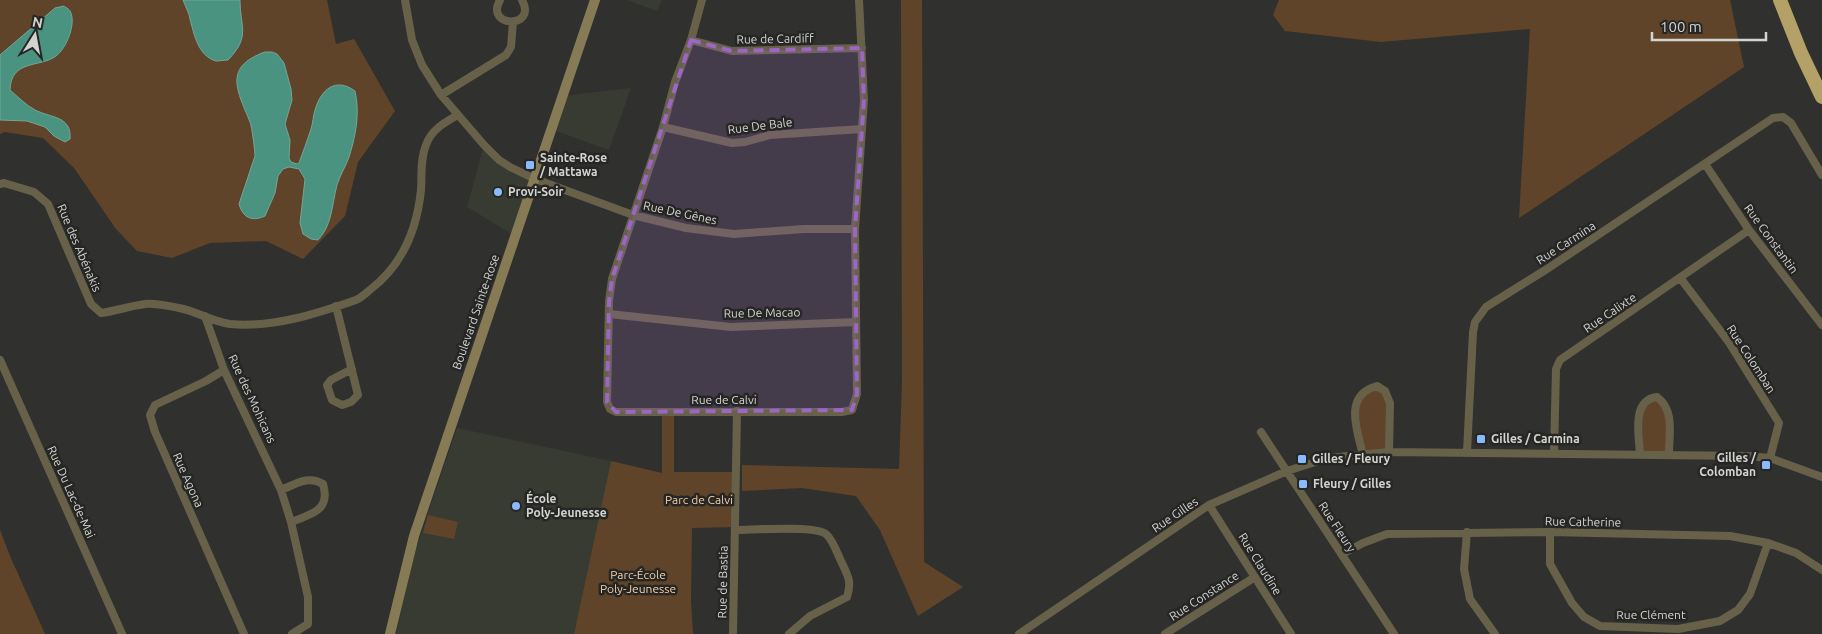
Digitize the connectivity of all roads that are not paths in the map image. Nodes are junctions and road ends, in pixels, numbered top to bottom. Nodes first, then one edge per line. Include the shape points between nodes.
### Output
1 (405, 0) edge
2 (500, 0) edge
3 (522, 0) edge
4 (595, 0) edge
5 (702, 0) edge
6 (859, 0) edge
7 (1780, 0) edge
8 (513, 22) junction
9 (691, 40) junction
10 (862, 48) junction
11 (440, 95) junction
12 (1822, 97) edge
13 (458, 115) junction
14 (663, 127) junction
15 (862, 129) junction
16 (1705, 164) junction
17 (1822, 175) edge
18 (535, 179) junction
19 (0, 184) edge
20 (634, 215) junction
21 (856, 229) junction
22 (1749, 230) junction
23 (1681, 278) junction
24 (336, 306) junction
25 (609, 314) junction
26 (205, 316) junction
27 (856, 322) junction
28 (1822, 325) edge
29 (0, 360) edge
30 (352, 369) junction
31 (224, 370) junction
32 (738, 411) junction
33 (1261, 432) dead end
34 (1389, 452) junction
35 (1467, 452) junction
36 (1554, 453) junction
37 (1640, 454) junction
38 (1669, 454) junction
39 (1363, 455) junction
40 (1770, 458) junction
41 (1287, 471) junction
42 (1822, 477) edge
43 (281, 490) junction
44 (1209, 505) junction
45 (291, 522) junction
46 (735, 530) junction
47 (1467, 532) junction
48 (1550, 532) junction
49 (1768, 543) junction
50 (1342, 554) junction
51 (1822, 570) edge
52 (1255, 577) junction
53 (122, 634) edge
54 (244, 634) edge
55 (292, 634) edge
56 (390, 634) edge
57 (733, 634) edge
58 (789, 634) edge
59 (1019, 634) edge
60 (1165, 634) edge
61 (1291, 634) edge
62 (1394, 634) edge
63 (1495, 634) edge

1 - 11 street, Rue De Gênes via 415,47
2 - 8 street via 497,8 500,17
3 - 8 street via 524,15
4 - 18 street, Boulevard Sainte-Rose
5 - 9 street, Rue de Calvi
6 - 10 street, Rue de Calvi
7 - 12 highway
8 - 11 street via 511,47 506,55
9 - 10 street, Rue de Cardiff via 732,51
9 - 14 street, Rue de Calvi
10 - 15 street, Rue de Calvi
11 - 13 street, Rue De Gênes
13 - 18 street, Rue De Gênes via 499,160
13 - 24 street, Rue des Abénakis via 442,124 426,144 416,219 397,263 358,299
14 - 15 street, Rue De Bale via 732,143 770,135
14 - 20 street, Rue de Calvi
15 - 21 street, Rue de Calvi
16 - 17 street, Rue Carmina via 1773,118 1783,117 1791,122
16 - 22 street, Rue Constantin
16 - 35 street, Rue Carmina via 1486,307 1475,322 1473,332
18 - 20 street, Rue De Gênes
18 - 56 street, Boulevard Sainte-Rose via 414,536
19 - 26 street, Rue des Abénakis via 34,192 48,204 91,304 101,314 147,304 179,308
20 - 21 street, Rue De Gênes via 686,228 734,234
20 - 25 street, Rue de Calvi via 612,279
21 - 27 street, Rue de Calvi
22 - 23 street, Rue Calixte
22 - 28 street, Rue Constantin
23 - 36 street, Rue Calixte via 1560,360 1556,369
23 - 40 street, Rue Colomban via 1728,341 1780,422
24 - 26 street, Rue des Abénakis via 295,319 254,324 228,324
24 - 30 street
25 - 27 street, Rue De Macao via 732,327
25 - 32 street, Rue de Calvi via 607,402 610,409 616,412
26 - 31 street, Rue des Mohicans
27 - 32 street, Rue de Calvi via 857,394 852,410
29 - 53 street, Rue Du Lac-de-Mai
30 - 30 street via 327,384 332,400 342,405 358,395
31 - 43 street, Rue des Mohicans
31 - 54 street, Rue Agona via 155,405 150,415
32 - 46 street, Rue de Bastia
33 - 41 street, Rue Fleury
34 - 35 street, Rue Gilles
34 - 39 street, Rue Gilles
34 - 39 street via 1390,402 1385,391 1377,386 1367,388 1357,399 1354,416
35 - 36 street, Rue Gilles
36 - 37 street, Rue Gilles
37 - 38 street, Rue Gilles
37 - 38 street via 1638,420 1643,404 1657,397 1669,412
38 - 40 street, Rue Gilles
39 - 41 street, Rue Gilles via 1328,458
40 - 42 street, Rue Gilles
41 - 44 street, Rue Gilles
41 - 50 street, Rue Fleury
43 - 45 street, Rue des Mohicans
43 - 45 street via 315,479 325,491 319,511
44 - 52 street, Rue Claudine
44 - 59 street, Rue Gilles
45 - 55 street, Rue des Mohicans via 308,597 308,624
46 - 57 street, Rue de Bastia
46 - 58 street, Rue de Bastia via 813,529 826,534 832,544 850,586 846,597 810,616
47 - 48 street, Rue Catherine
47 - 50 street, Rue Catherine via 1386,534
47 - 63 street via 1464,568 1470,599
48 - 49 street, Rue Catherine via 1730,536
48 - 49 street, Rue Clément via 1550,564 1572,603 1584,617 1600,626 1678,628 1720,621 1738,610 1750,594
49 - 51 street, Rue Catherine via 1796,553
50 - 62 street, Rue Fleury
52 - 60 street, Rue Constance
52 - 61 street, Rue Claudine

